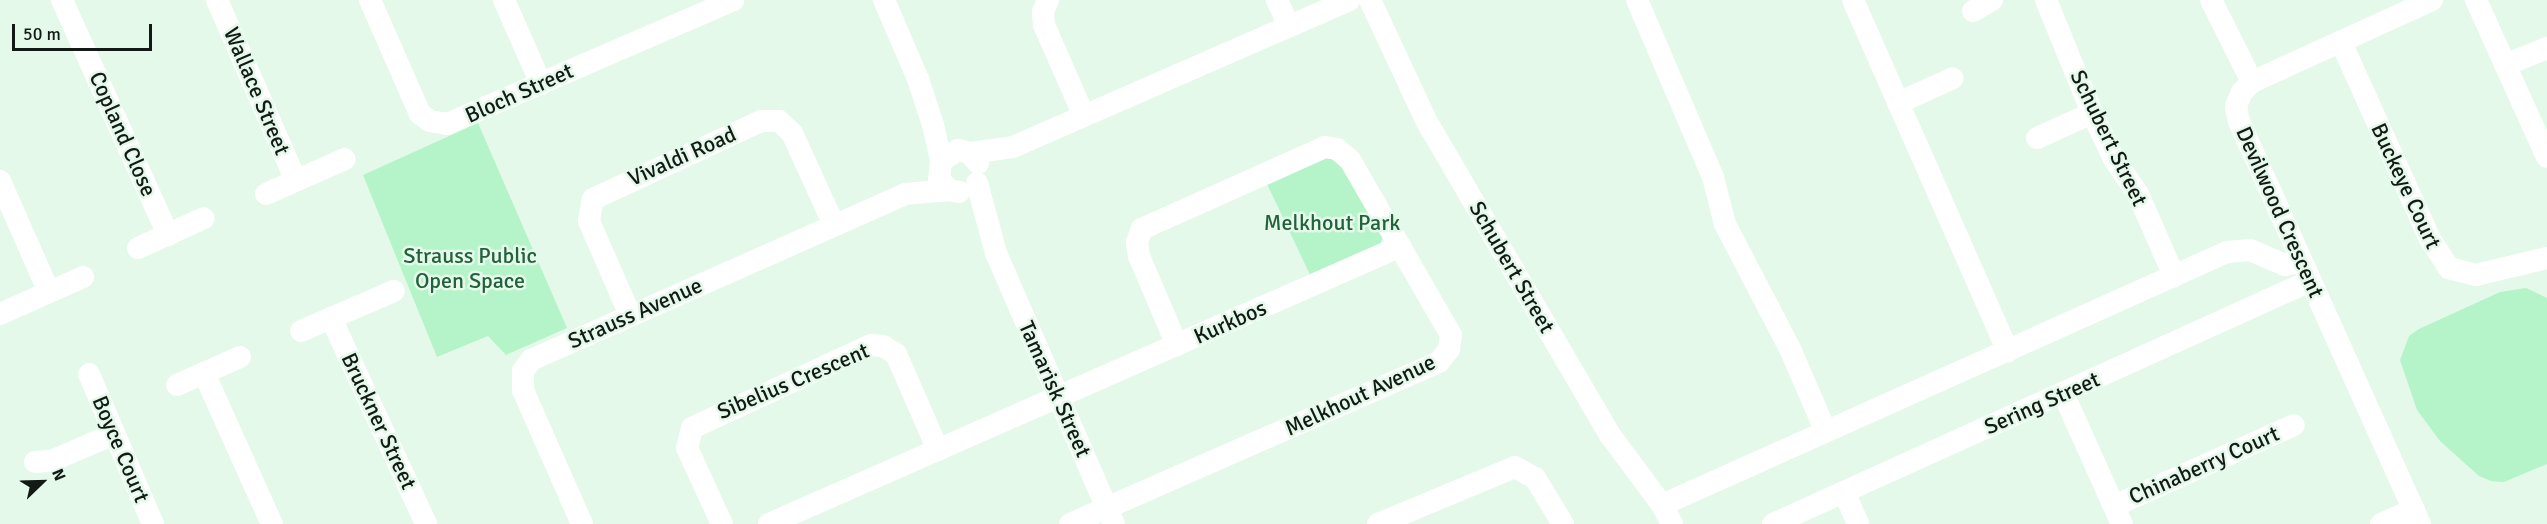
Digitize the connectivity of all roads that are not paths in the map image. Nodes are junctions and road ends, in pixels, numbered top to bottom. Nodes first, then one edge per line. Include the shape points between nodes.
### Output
1 (62, 0) edge
2 (217, 0) edge
3 (370, 0) edge
4 (504, 0) edge
5 (733, 0) edge
6 (884, 0) edge
7 (1048, 0) edge
8 (1278, 0) edge
9 (1349, 0) edge
10 (1370, 0) edge
11 (1637, 0) edge
12 (1853, 0) edge
13 (2046, 0) edge
14 (2211, 0) edge
15 (2432, 0) edge
16 (2476, 0) edge
17 (1289, 26) junction
18 (2341, 42) junction
19 (2547, 48) edge
20 (2505, 65) junction
21 (1953, 78) dead end
22 (918, 79) junction
23 (2252, 82) junction
24 (541, 84) junction
25 (1898, 103) junction
26 (2092, 113) junction
27 (1084, 116) junction
28 (2037, 138) dead end
29 (1013, 147) junction
30 (967, 152) junction
31 (2547, 157) edge
32 (345, 159) dead end
33 (940, 164) junction
34 (978, 180) junction
35 (0, 181) edge
36 (296, 181) junction
37 (951, 191) junction
38 (266, 194) dead end
39 (905, 195) junction
40 (204, 218) dead end
41 (834, 225) junction
42 (168, 235) junction
43 (1401, 246) junction
44 (138, 248) dead end
45 (996, 253) junction
46 (2547, 258) edge
47 (2306, 271) junction
48 (2174, 276) junction
49 (83, 277) dead end
50 (394, 291) dead end
51 (49, 292) junction
52 (0, 314) edge
53 (630, 315) junction
54 (331, 318) junction
55 (302, 331) dead end
56 (1177, 345) junction
57 (2008, 351) junction
58 (240, 357) dead end
59 (204, 373) junction
60 (89, 374) dead end
61 (177, 385) dead end
62 (2062, 393) junction
63 (1058, 397) junction
64 (2294, 425) dead end
65 (1826, 432) junction
66 (114, 434) junction
67 (938, 450) junction
68 (35, 462) dead end
69 (1844, 492) junction
70 (1667, 515) edge
71 (2118, 515) edge
72 (1110, 516) edge
73 (2417, 517) edge
74 (153, 524) edge
75 (272, 524) edge
76 (426, 524) edge
77 (582, 524) edge
78 (722, 524) edge
79 (769, 524) edge
80 (1070, 524) edge
81 (1378, 524) edge
82 (1563, 524) edge
83 (1773, 524) edge
84 (1858, 524) edge
85 (2381, 524) edge

1 - 42 street, Copland Close
2 - 36 street, Wallace Street
3 - 24 street, Bloch Street via 417,108 430,121 447,124
4 - 24 street
5 - 24 street, Bloch Street
6 - 22 street
7 - 27 street via 1043,12 1044,25
8 - 17 street
9 - 17 street
10 - 70 street, Schubert Street via 1427,122 1610,435
11 - 65 street via 1713,177 1725,224 1791,351
12 - 25 street
13 - 26 street, Schubert Street
14 - 23 street
15 - 18 street
16 - 20 street
17 - 27 street
18 - 23 street
18 - 46 street, Buckeye Court via 2430,239 2449,268 2476,275
19 - 20 street
20 - 31 street
21 - 25 street
22 - 30 street
22 - 33 street
23 - 47 street, Devilwood Crescent via 2238,98 2236,114
25 - 57 street
26 - 28 street
26 - 48 street, Schubert Street via 2114,159 2138,194
27 - 29 street
29 - 30 street
29 - 34 street
30 - 33 street via 951,152
30 - 34 street via 979,164
32 - 36 street, Wallace Street
33 - 37 street via 939,179
33 - 39 street, Strauss Avenue
34 - 37 street via 963,193
34 - 45 street, Tamarisk Street
35 - 51 street
36 - 38 street, Wallace Street
37 - 39 street, Strauss Avenue
37 - 45 street, Tamarisk Street
39 - 41 street, Strauss Avenue
40 - 42 street
41 - 53 street, Strauss Avenue
41 - 53 street, Vivaldi Road via 789,128 779,121 761,121 593,199 589,221
42 - 44 street
43 - 56 street, Kurkbos
43 - 56 street, Melkhout Avenue via 1343,152 1325,147 1148,224 1139,235 1139,256
43 - 72 street, Melkhout Avenue via 1449,329 1451,342 1443,358
45 - 63 street, Tamarisk Street
47 - 48 street via 2278,264 2250,250 2235,250
47 - 62 street, Sering Street
47 - 73 street, Devilwood Crescent
48 - 57 street
49 - 51 street
50 - 54 street
51 - 52 street
53 - 77 street, Strauss Avenue via 536,356 522,377 523,390
54 - 55 street
54 - 76 street, Bruckner Street
56 - 63 street, Kurkbos
57 - 65 street
58 - 59 street
59 - 61 street
59 - 75 street
60 - 66 street, Boyce Court
62 - 69 street, Sering Street
62 - 71 street
63 - 67 street
63 - 72 street, Tamarisk Street
64 - 71 street, Chinaberry Court
65 - 70 street
66 - 68 street via 51,461
66 - 74 street, Boyce Court
67 - 78 street, Sibelius Crescent via 896,354 883,345 871,345 692,428 687,448
67 - 79 street
69 - 83 street, Sering Street
69 - 84 street
72 - 80 street, Melkhout Avenue
73 - 85 street
81 - 82 street via 1515,467 1535,478

